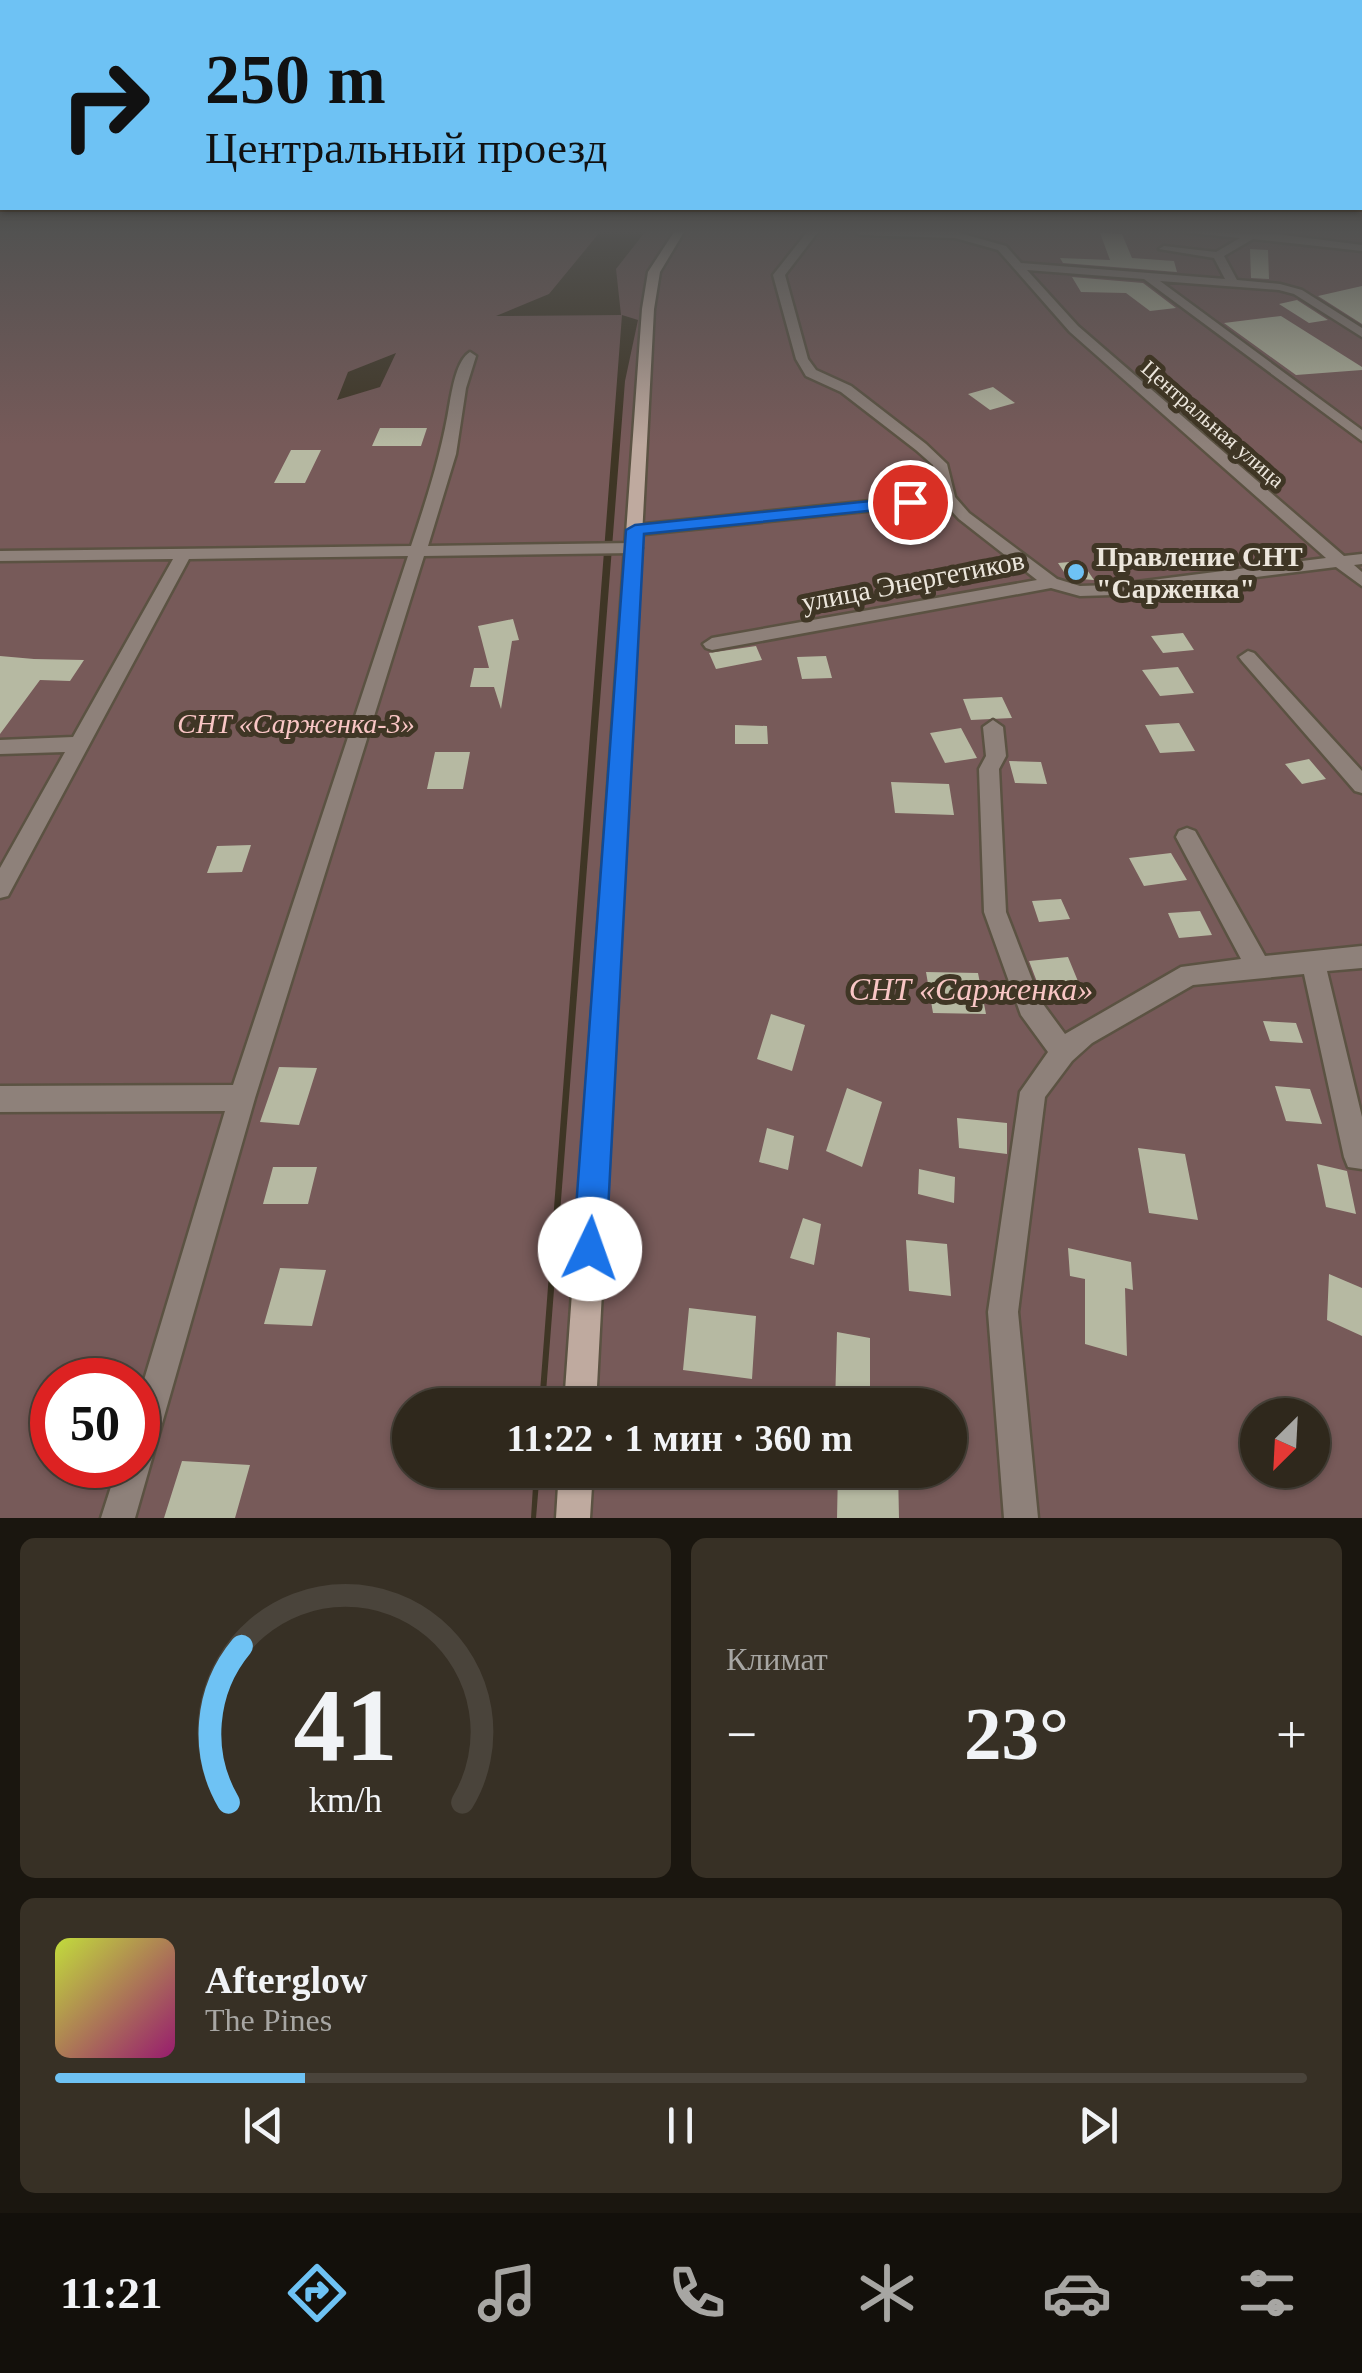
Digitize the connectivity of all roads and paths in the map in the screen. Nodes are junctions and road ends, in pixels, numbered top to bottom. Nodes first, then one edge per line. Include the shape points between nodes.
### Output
1 (649, 303) edge
2 (787, 303) edge
3 (1050, 303) edge
4 (1181, 303) edge
5 (1315, 303) edge
6 (1362, 332) edge
7 (470, 356) dead end
8 (1362, 437) edge
9 (948, 498) junction
10 (634, 539) junction
11 (420, 552) junction
12 (183, 555) junction
13 (0, 556) edge
14 (1362, 559) edge
15 (1340, 562) junction
16 (1362, 582) edge
17 (1051, 584) junction
18 (712, 644) dead end
19 (1248, 657) dead end
20 (993, 727) dead end
21 (77, 744) junction
22 (0, 746) edge
23 (1362, 785) edge
24 (1188, 837) dead end
25 (0, 889) edge
26 (1362, 957) edge
27 (1313, 961) junction
28 (1258, 967) junction
29 (1064, 1052) junction
30 (242, 1098) junction
31 (0, 1099) edge
32 (1358, 1157) dead end
33 (160, 1377) edge
34 (581, 1388) edge
35 (127, 1488) edge
36 (574, 1488) edge
37 (118, 1518) edge
38 (572, 1518) edge
39 (1021, 1518) edge

1 - 10 main road
2 - 9 street via 810,372 846,389 940,464
3 - 15 street, Центральная улица
4 - 8 street
5 - 6 street
7 - 11 street
9 - 10 street
9 - 17 street
10 - 11 street
10 - 34 main road
11 - 12 street
11 - 30 street
12 - 13 street
12 - 21 street
14 - 15 street, улица Энергетиков
15 - 16 street, Центральная улица
15 - 17 street, улица Энергетиков via 1113,590
17 - 18 street, улица Энергетиков
19 - 23 street
20 - 29 street via 996,756 988,769 994,912 1030,1007
21 - 22 street
21 - 25 street
24 - 28 street
26 - 27 street
27 - 28 street
27 - 32 street
28 - 29 street via 1189,975
29 - 39 street via 1033,1092 1003,1312
30 - 31 street
30 - 33 street
35 - 37 street
36 - 38 main road

